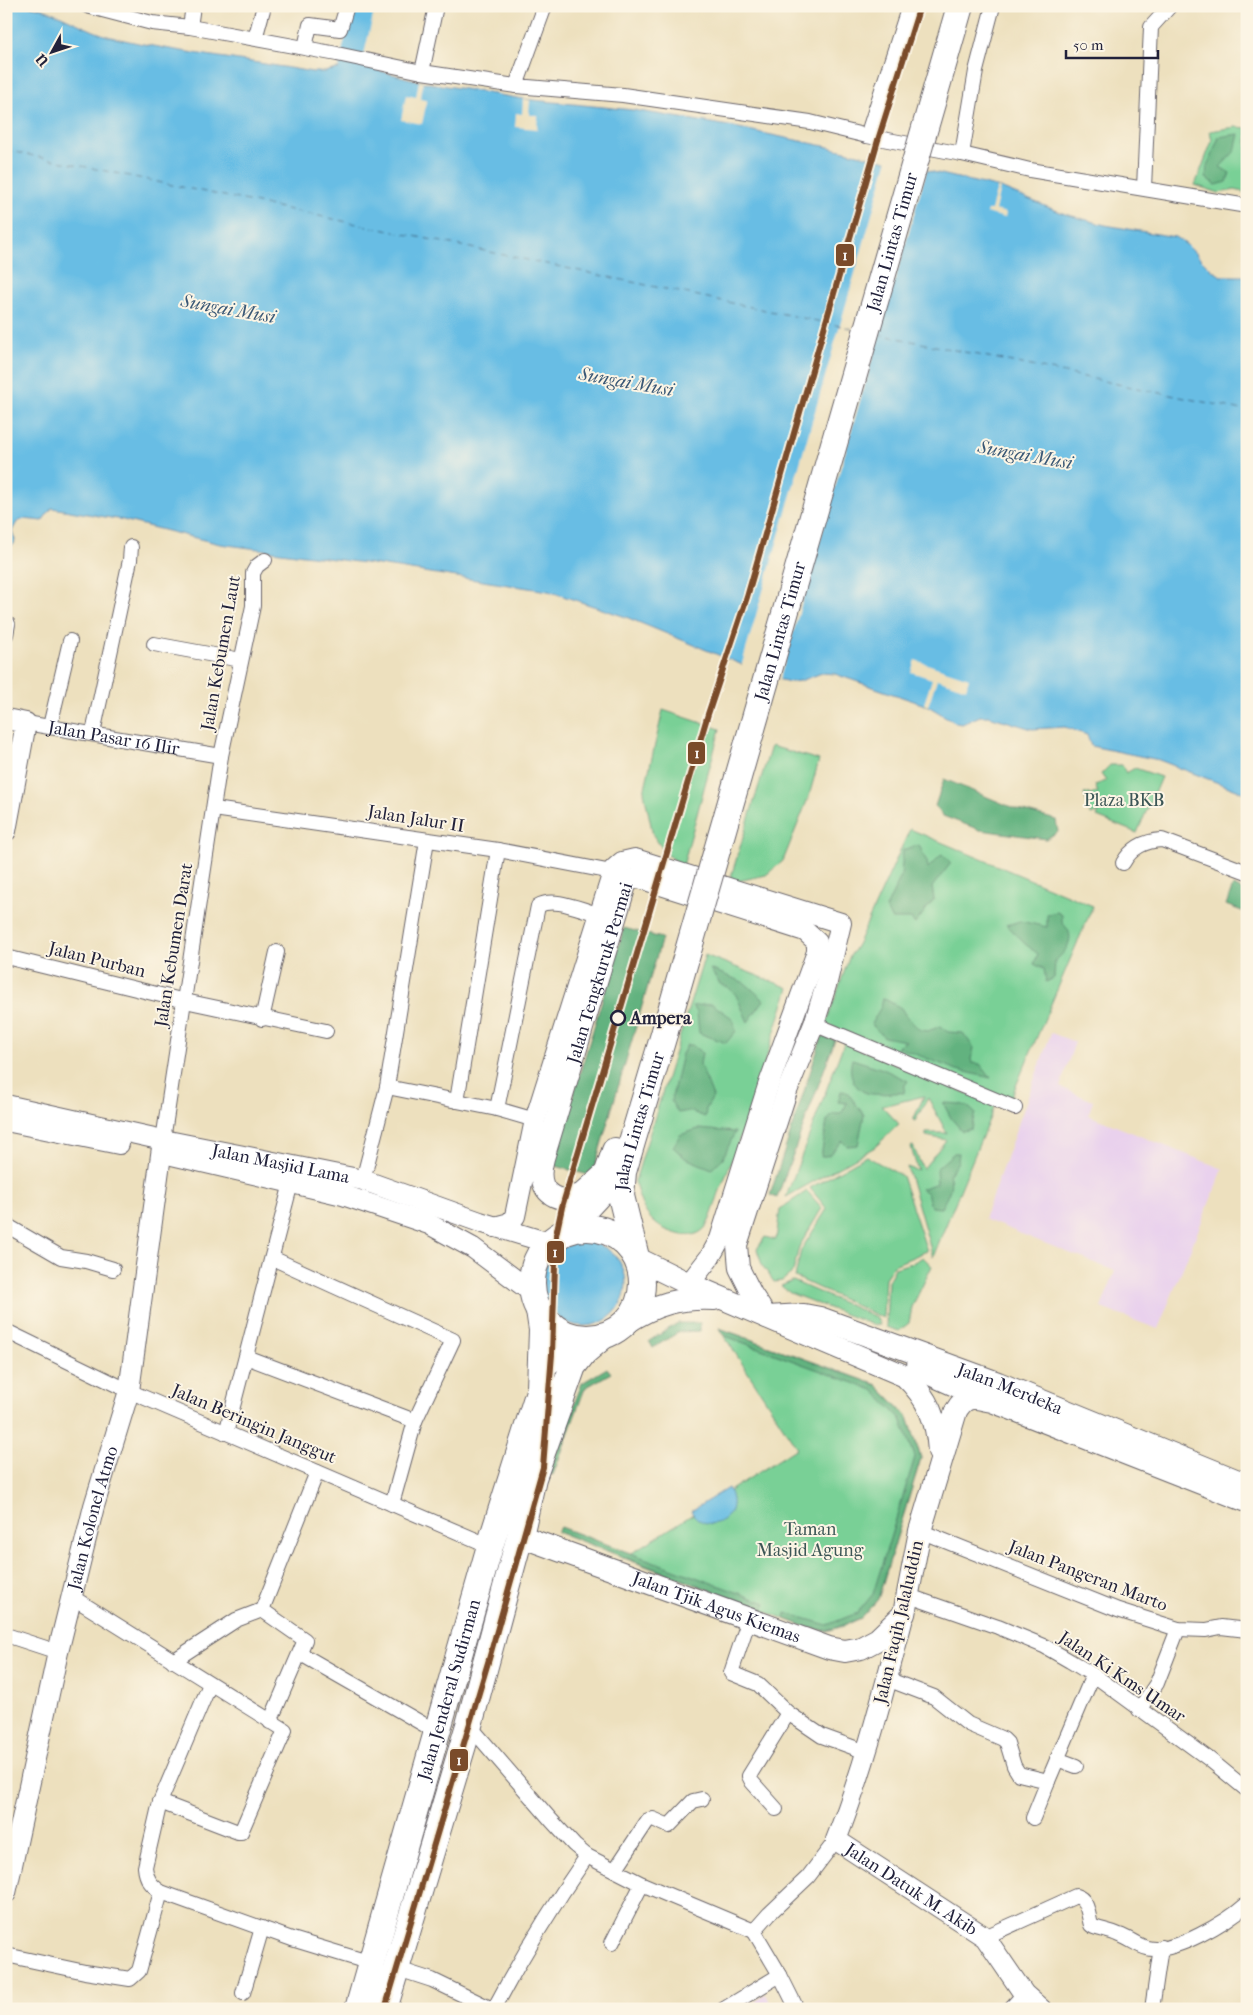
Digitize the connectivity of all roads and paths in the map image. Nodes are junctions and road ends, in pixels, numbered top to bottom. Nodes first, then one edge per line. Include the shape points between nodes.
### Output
1 (87, 6) edge
2 (193, 6) edge
3 (264, 6) edge
4 (347, 6) edge
5 (436, 6) edge
6 (545, 6) edge
7 (909, 6) edge
8 (946, 6) edge
9 (960, 6) edge
10 (993, 6) edge
11 (1170, 6) edge
12 (190, 27) junction
13 (256, 35) dead end
14 (306, 43) dead end
15 (422, 72) junction
16 (516, 86) junction
17 (867, 136) junction
18 (962, 154) junction
19 (1144, 188) junction
20 (1247, 206) edge
21 (131, 547) dead end
22 (265, 560) dead end
23 (70, 641) dead end
24 (154, 644) dead end
25 (241, 660) junction
26 (16, 721) edge
27 (50, 726) junction
28 (93, 734) junction
29 (221, 756) junction
30 (214, 809) junction
31 (6, 831) edge
32 (427, 840) junction
33 (498, 850) junction
34 (1123, 863) dead end
35 (612, 872) junction
36 (1247, 872) edge
37 (598, 914) junction
38 (277, 952) dead end
39 (6, 957) edge
40 (185, 1001) junction
41 (262, 1019) junction
42 (814, 1024) junction
43 (658, 1029) junction
44 (326, 1031) dead end
45 (387, 1087) junction
46 (778, 1088) junction
47 (457, 1101) junction
48 (6, 1105) edge
49 (1015, 1108) dead end
50 (497, 1109) junction
51 (32, 1119) junction
52 (535, 1120) junction
53 (6, 1121) edge
54 (162, 1147) junction
55 (610, 1167) junction
56 (532, 1176) junction
57 (362, 1180) junction
58 (291, 1183) junction
59 (462, 1216) junction
60 (6, 1225) edge
61 (495, 1227) junction
62 (453, 1237) junction
63 (555, 1239) junction
64 (272, 1258) junction
65 (636, 1258) junction
66 (113, 1269) dead end
67 (689, 1284) junction
68 (727, 1300) junction
69 (536, 1302) junction
70 (767, 1317) junction
71 (626, 1323) junction
72 (6, 1331) edge
73 (603, 1336) junction
74 (911, 1352) junction
75 (246, 1357) junction
76 (540, 1371) junction
77 (129, 1391) junction
78 (992, 1401) junction
79 (960, 1404) joint
80 (415, 1421) junction
81 (226, 1433) junction
82 (940, 1462) junction
83 (317, 1472) junction
84 (1247, 1484) edge
85 (1247, 1501) edge
86 (392, 1504) junction
87 (920, 1531) junction
88 (520, 1536) junction
89 (490, 1546) junction
90 (72, 1597) junction
91 (906, 1605) junction
92 (262, 1610) junction
93 (748, 1619) junction
94 (1178, 1629) junction
95 (1247, 1630) edge
96 (6, 1635) edge
97 (58, 1652) junction
98 (301, 1654) junction
99 (173, 1661) junction
100 (1093, 1675) junction
101 (887, 1679) junction
102 (210, 1684) junction
103 (1139, 1710) junction
104 (788, 1713) junction
105 (270, 1722) junction
106 (469, 1725) junction
107 (437, 1732) junction
108 (866, 1752) junction
109 (1056, 1759) junction
110 (1076, 1766) dead end
111 (1048, 1781) junction
112 (1247, 1790) edge
113 (702, 1799) dead end
114 (160, 1802) junction
115 (776, 1809) dead end
116 (1033, 1818) dead end
117 (836, 1840) junction
118 (587, 1856) junction
119 (615, 1870) junction
120 (642, 1884) junction
121 (161, 1892) junction
122 (6, 1893) edge
123 (1247, 1904) edge
124 (262, 1928) junction
125 (754, 1931) junction
126 (985, 1937) junction
127 (612, 1943) dead end
128 (1161, 1947) junction
129 (6, 1955) edge
130 (383, 1966) junction
131 (780, 1975) junction
132 (244, 1993) dead end
133 (1024, 1994) junction
134 (358, 2009) edge
135 (384, 2009) edge
136 (493, 2009) edge
137 (724, 2009) edge
138 (796, 2009) edge
139 (1010, 2009) edge
140 (1041, 2009) edge
141 (1152, 2009) edge

1 - 12 street via 152,23
2 - 12 street
3 - 13 street
4 - 14 street via 340,29 310,25
5 - 15 street
6 - 16 street
7 - 17 street
8 - 43 highway, Jalan Lintas Timur
9 - 43 highway, Jalan Lintas Timur, bridge
10 - 18 street via 976,72
11 - 19 street via 1151,27
12 - 15 street
15 - 16 street
16 - 17 street via 622,95 810,122
17 - 18 street
18 - 19 street via 1030,170
19 - 20 street
21 - 28 street
22 - 25 street, Jalan Kebumen Laut via 254,573 252,606
23 - 27 street
24 - 25 street
25 - 29 street, Jalan Kebumen Laut
26 - 27 street, Jalan Pasar 16 Ilir
26 - 31 main road
27 - 28 street, Jalan Pasar 16 Ilir
28 - 29 street, Jalan Pasar 16 Ilir
29 - 30 street, Jalan Kebumen Darat
30 - 32 street, Jalan Jalur II
30 - 40 street, Jalan Kebumen Darat
32 - 33 street, Jalan Jalur II
32 - 45 street
33 - 35 street, Jalan Jalur II
33 - 47 street
34 - 36 street via 1130,852 1142,844 1162,840
35 - 37 main road, Jalan Tengkuruk Permai
35 - 42 main road via 622,862 635,859 841,923
37 - 50 street via 558,903 544,902 538,906
37 - 52 main road, Jalan Tengkuruk Permai
38 - 41 street
39 - 40 street, Jalan Purban
40 - 41 street, Jalan Purban
40 - 54 street, Jalan Kebumen Darat
41 - 44 street, Jalan Purban
42 - 46 main road
42 - 49 street
43 - 55 highway, Jalan Lintas Timur
43 - 65 highway, Jalan Lintas Timur via 623,1172 621,1196
45 - 47 street
45 - 57 street
46 - 56 main road, Jalan Tengkuruk Permai via 817,952 817,942 805,931 639,878 630,880 541,1171
46 - 67 main road, Jalan Tengkuruk Permai via 720,1239
46 - 70 main road via 737,1245 739,1268
47 - 50 street
48 - 51 main road, Jalan Masjid Lama
50 - 52 street
51 - 53 main road
51 - 54 main road, Jalan Masjid Lama
52 - 56 main road, Jalan Tengkuruk Permai
54 - 57 main road, Jalan Masjid Lama
54 - 58 main road
54 - 77 main road, Jalan Kolonel Atmo
55 - 56 main road via 588,1188 567,1200 554,1197
55 - 63 highway, Jalan Lintas Timur via 598,1194
56 - 61 main road, Jalan Tengkuruk Permai via 514,1220
57 - 59 main road, Jalan Masjid Lama
58 - 62 main road via 369,1203 429,1224
58 - 64 street
59 - 61 main road, Jalan Masjid Lama
59 - 62 main road
60 - 66 street via 61,1257
61 - 63 main road, Jalan Masjid Lama
62 - 69 main road via 472,1248
63 - 65 highway via 574,1230 603,1230 628,1246
63 - 69 highway, Jalan Jenderal Sudirman via 538,1258 532,1274
64 - 75 street
64 - 80 street via 453,1340
65 - 67 main road, Jalan Merdeka
65 - 71 highway via 643,1284 636,1309
67 - 68 main road, Jalan Merdeka
68 - 70 main road, Jalan Merdeka
68 - 71 main road, Jalan Merdeka via 676,1300
69 - 73 highway, Jalan Jenderal Sudirman via 548,1322 567,1335 581,1338
69 - 76 highway, Jalan Jenderal Sudirman via 542,1330
70 - 74 main road, Jalan Merdeka via 804,1315 820,1318
70 - 82 main road, Jalan Merdeka via 905,1376 923,1396 932,1413 938,1432
71 - 73 highway, Jalan Jenderal Sudirman
72 - 77 street, Jalan Beringin Janggut
73 - 76 main road, Jalan Jenderal Sudirman via 567,1349
73 - 88 highway, Jalan Jenderal Sudirman via 584,1352 569,1374 534,1478
74 - 78 main road via 921,1370
74 - 84 main road, Jalan Merdeka via 998,1383
75 - 80 street
75 - 81 street
76 - 89 highway, Jalan Jenderal Sudirman via 540,1388
77 - 81 street, Jalan Beringin Janggut
77 - 90 main road, Jalan Kolonel Atmo via 94,1506
78 - 79 main road, Jalan Merdeka via 972,1397
78 - 85 main road, Jalan Merdeka
79 - 82 main road, Jalan Faqih Jalaluddin
80 - 86 street
81 - 83 street, Jalan Beringin Janggut
82 - 87 main road, Jalan Faqih Jalaluddin
83 - 86 street, Jalan Beringin Janggut
83 - 92 street
86 - 89 street, Jalan Beringin Janggut
87 - 91 main road, Jalan Faqih Jalaluddin
87 - 94 street, Jalan Pangeran Marto via 1118,1610
88 - 93 main road, Jalan Tjik Agus Kiemas
88 - 106 highway, Jalan Jenderal Sudirman
89 - 107 highway, Jalan Jenderal Sudirman
90 - 97 main road, Jalan Kolonel Atmo
90 - 99 street
91 - 93 main road, Jalan Tjik Agus Kiemas via 878,1639 861,1648 845,1651
91 - 100 street, Jalan Ki Kms Umar via 998,1627 1044,1646
91 - 101 main road, Jalan Faqih Jalaluddin
92 - 98 street via 304,1639
92 - 99 street via 236,1620
93 - 104 street via 731,1673 758,1684
94 - 95 street, Jalan Pangeran Marto via 1206,1630 1221,1626
94 - 103 street via 1157,1683
96 - 97 street
97 - 122 main road, Jalan Kolonel Atmo
98 - 105 street
98 - 107 street
99 - 102 street
100 - 103 street, Jalan Ki Kms Umar
100 - 109 street
101 - 108 main road, Jalan Faqih Jalaluddin
101 - 111 street via 934,1697 968,1724 1003,1739 1019,1774
102 - 105 street
102 - 114 street
103 - 112 street, Jalan Ki Kms Umar
104 - 108 street via 822,1736
104 - 115 street via 749,1776
105 - 114 street via 284,1731 241,1832
106 - 118 street via 551,1820
106 - 130 highway, Jalan Jenderal Sudirman
107 - 130 highway, Jalan Jenderal Sudirman
108 - 117 main road, Jalan Faqih Jalaluddin
109 - 110 street
109 - 111 street
111 - 116 street
113 - 119 street via 693,1801 670,1826 648,1820
114 - 121 street via 146,1877
117 - 125 street via 808,1877
117 - 126 main road, Jalan Datuk M. Akib
118 - 119 street
118 - 136 street
119 - 120 street
120 - 125 street
120 - 127 street
121 - 124 street
121 - 129 street via 139,1971 130,1979
123 - 128 street via 1192,1939
124 - 130 street
124 - 132 street
125 - 131 street
126 - 128 street via 1076,1896 1085,1902 1094,1927 1149,1949
126 - 133 main road, Jalan Datuk M. Akib
128 - 141 street
130 - 134 highway, Jalan Jenderal Sudirman
130 - 135 highway, Jalan Jenderal Sudirman
130 - 136 street via 432,1980
131 - 137 street
131 - 138 street
133 - 139 street
133 - 140 main road, Jalan Datuk M. Akib

